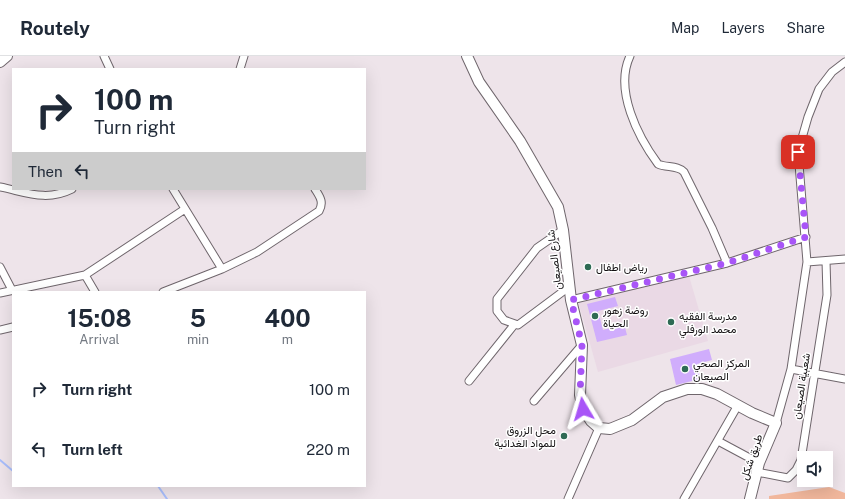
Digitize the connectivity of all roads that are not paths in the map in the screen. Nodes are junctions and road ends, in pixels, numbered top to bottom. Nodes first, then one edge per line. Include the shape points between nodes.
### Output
1 (7, 56) edge
2 (104, 56) edge
3 (244, 56) edge
4 (466, 56) edge
5 (630, 56) edge
6 (0, 62) edge
7 (845, 62) edge
8 (110, 68) edge
9 (240, 68) edge
10 (0, 187) edge
11 (12, 190) edge
12 (14, 190) edge
13 (70, 190) edge
14 (174, 190) edge
15 (316, 190) edge
16 (185, 210) junction
17 (563, 230) junction
18 (806, 237) junction
19 (845, 259) edge
20 (826, 261) junction
21 (808, 262) junction
22 (727, 263) junction
23 (0, 267) edge
24 (222, 269) junction
25 (85, 275) junction
26 (569, 287) junction
27 (12, 290) junction
28 (94, 291) edge
29 (166, 291) edge
30 (0, 293) edge
31 (571, 300) junction
32 (514, 325) junction
33 (12, 327) edge
34 (0, 330) edge
35 (582, 345) junction
36 (791, 369) junction
37 (814, 374) junction
38 (845, 379) edge
39 (469, 381) dead end
40 (534, 401) dead end
41 (738, 405) junction
42 (776, 423) junction
43 (599, 428) junction
44 (718, 441) junction
45 (758, 468) junction
46 (568, 499) edge
47 (684, 499) edge
48 (750, 499) edge

1 - 6 main road
2 - 8 street
3 - 9 street
4 - 17 main road, شارع الصيعان via 479,82 520,141 558,207
5 - 22 street via 624,85 635,124 658,164 678,168 684,172
7 - 18 street via 832,72 819,90 798,152
10 - 11 street
12 - 13 street via 46,197
14 - 16 street
15 - 24 street via 322,203 319,211 257,252
16 - 24 street
16 - 25 street
17 - 26 main road, شارع الصيعان
17 - 32 street via 537,248 497,299 499,316
18 - 21 street
18 - 22 street
19 - 20 street
20 - 21 street
20 - 37 street, شعبية الصيعان via 826,295
21 - 36 street
22 - 31 street
23 - 27 street
24 - 29 street
25 - 27 street
25 - 28 street
26 - 31 main road, شارع الصيعان
26 - 32 street via 528,318
27 - 30 street
31 - 35 main road, شارع الصيعان
32 - 39 street
33 - 34 street
35 - 40 street
35 - 43 main road, شارع الصيعان via 580,395 583,409
36 - 37 street
36 - 42 street
37 - 38 street
37 - 45 street, شعبية الصيعان via 799,466 788,478
41 - 42 main road via 752,414
41 - 43 main road via 702,389 687,389 663,397 621,426
41 - 44 street
42 - 45 main road, طريق شكل
43 - 46 street
44 - 45 street
44 - 47 street
45 - 48 main road, طريق شكل

